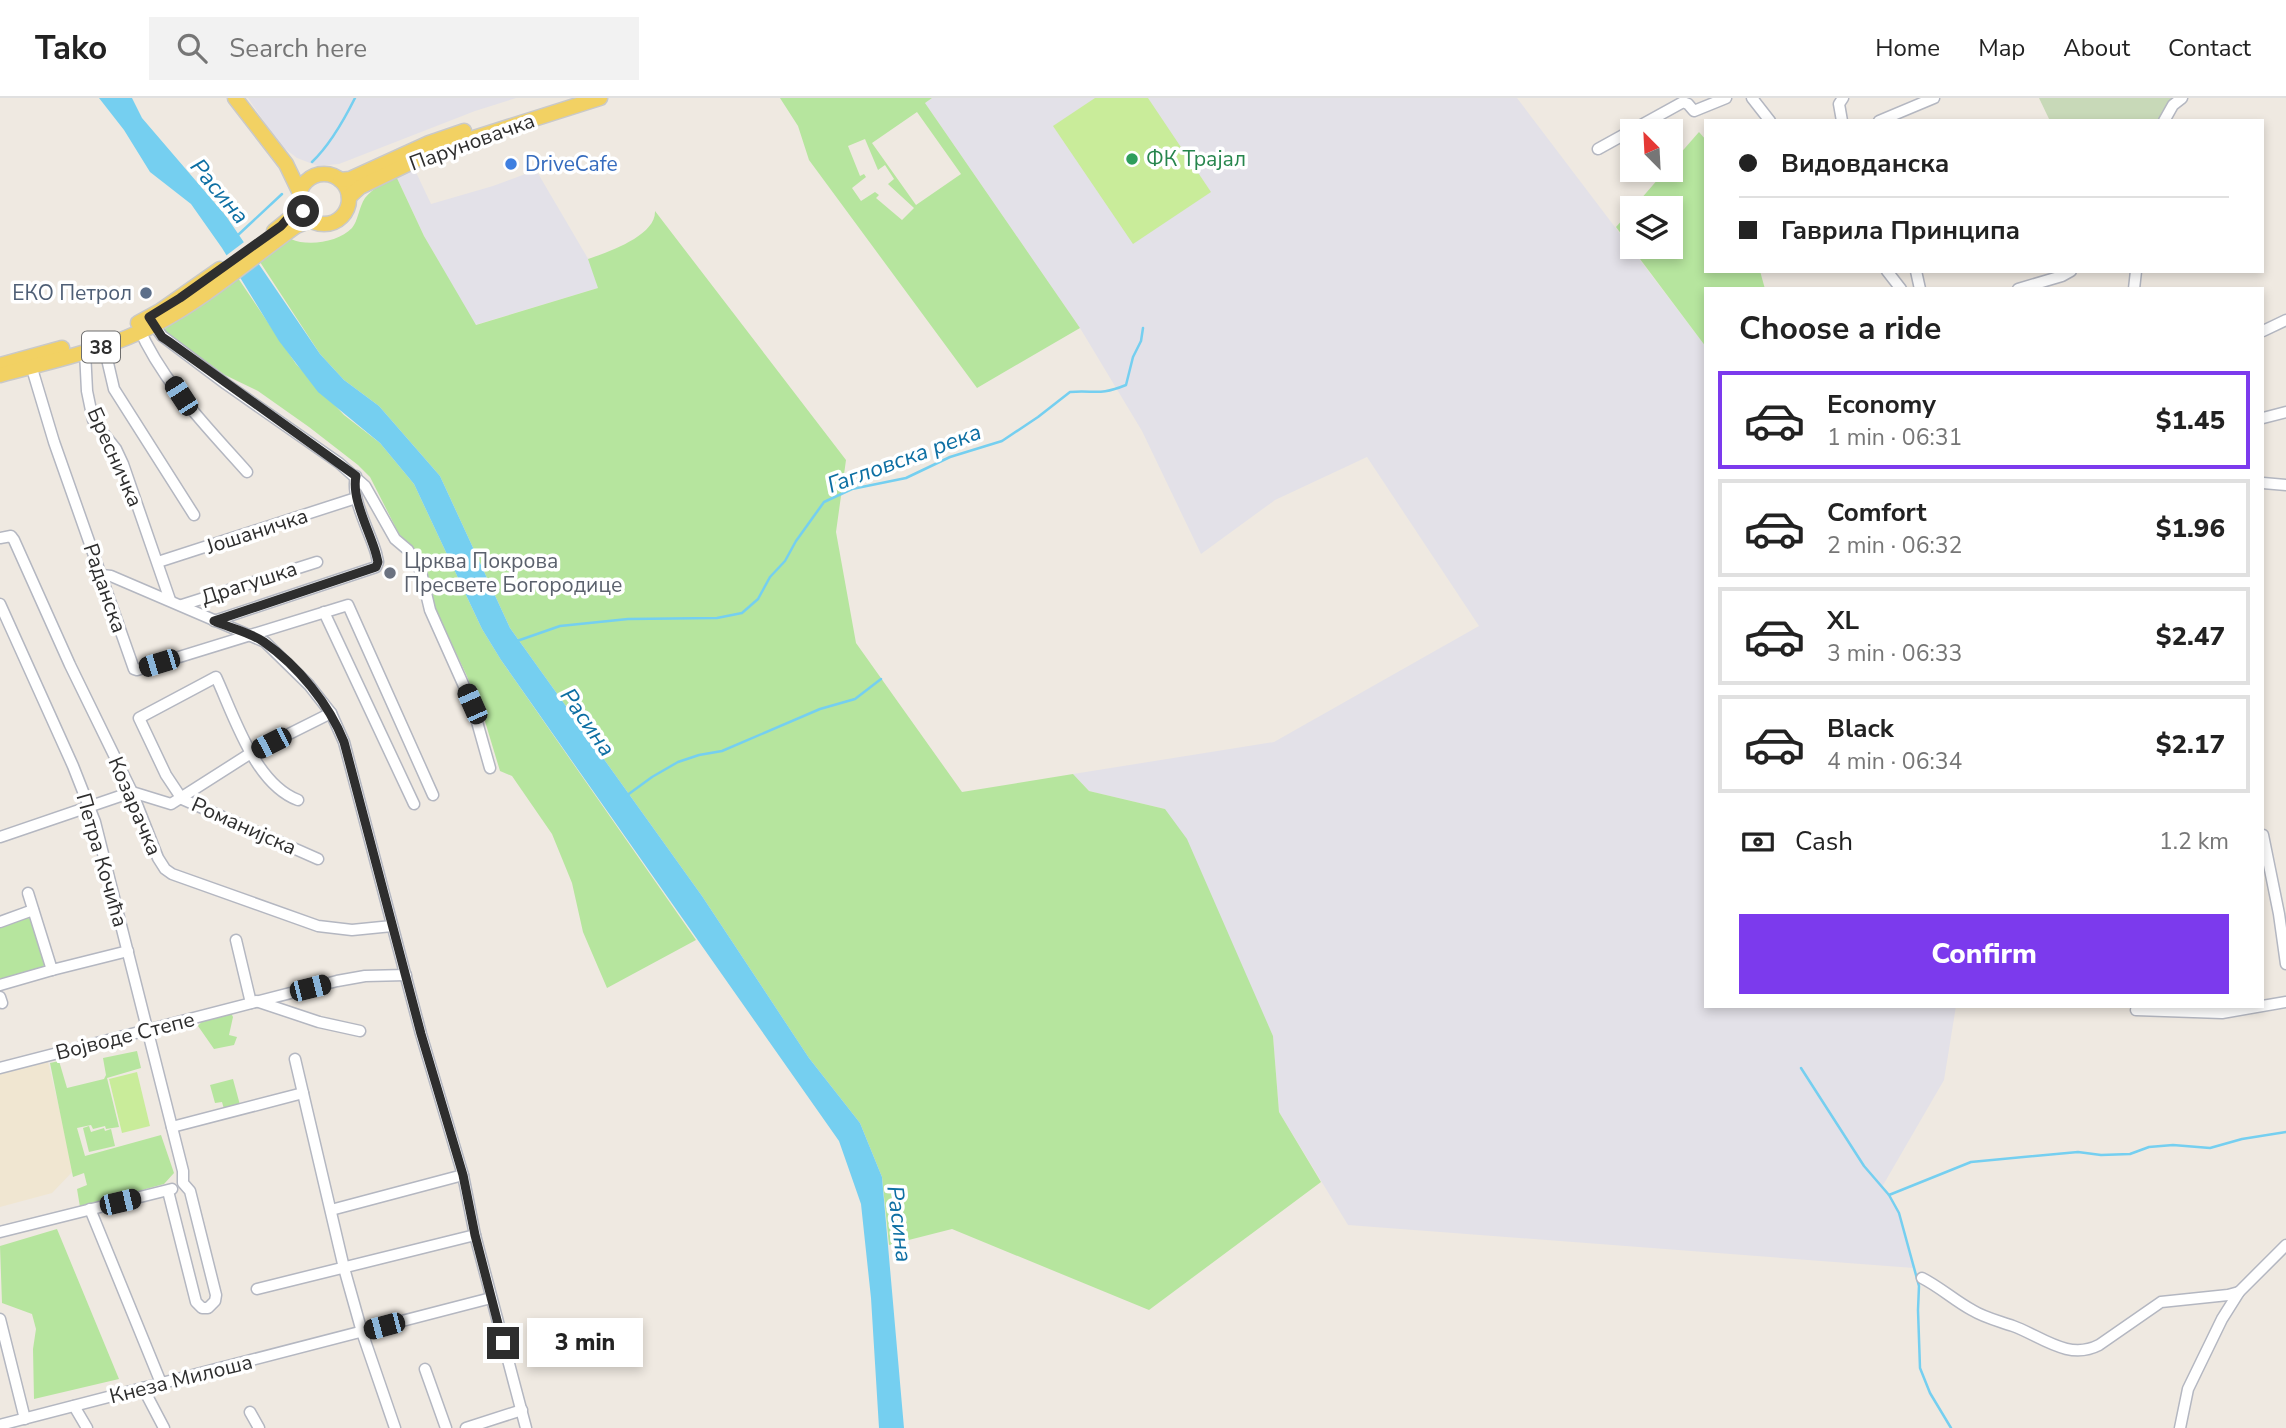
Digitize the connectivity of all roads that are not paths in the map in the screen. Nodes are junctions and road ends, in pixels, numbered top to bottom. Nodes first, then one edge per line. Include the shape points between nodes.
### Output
1 (235, 98) edge
2 (569, 98) edge
3 (600, 98) edge
4 (1726, 98) edge
5 (1752, 98) edge
6 (1843, 98) edge
7 (1934, 98) edge
8 (2182, 98) edge
9 (2166, 118) edge
10 (1768, 119) edge
11 (1842, 119) edge
12 (1884, 119) edge
13 (1598, 149) dead end
14 (286, 164) junction
15 (314, 177) junction
16 (340, 180) junction
17 (349, 197) junction
18 (300, 199) junction
19 (311, 220) junction
20 (284, 230) junction
21 (1889, 273) edge
22 (2067, 273) edge
23 (1899, 287) edge
24 (2025, 287) edge
25 (2286, 320) edge
26 (145, 325) junction
27 (2264, 331) edge
28 (104, 346) junction
29 (85, 351) junction
30 (30, 362) junction
31 (0, 365) edge
32 (0, 375) edge
33 (2286, 412) edge
34 (2264, 418) edge
35 (247, 472) dead end
36 (356, 476) junction
37 (2264, 483) edge
38 (2286, 485) edge
39 (356, 498) junction
40 (194, 516) dead end
41 (0, 538) edge
42 (158, 562) junction
43 (317, 562) dead end
44 (102, 575) junction
45 (170, 600) junction
46 (0, 604) edge
47 (182, 605) junction
48 (324, 612) junction
49 (214, 621) junction
50 (5, 627) edge
51 (249, 635) junction
52 (331, 713) junction
53 (251, 753) junction
54 (490, 768) dead end
55 (132, 792) junction
56 (433, 795) dead end
57 (182, 799) junction
58 (298, 800) dead end
59 (414, 804) dead end
60 (90, 807) junction
61 (1, 833) edge
62 (2264, 840) edge
63 (318, 859) dead end
64 (28, 893) dead end
65 (33, 910) junction
66 (0, 922) edge
67 (392, 926) junction
68 (236, 940) dead end
69 (128, 951) junction
70 (2286, 964) edge
71 (52, 970) junction
72 (406, 975) junction
73 (0, 985) edge
74 (253, 1002) junction
75 (2286, 1002) edge
76 (2264, 1006) edge
77 (2251, 1008) edge
78 (2136, 1010) dead end
79 (147, 1031) junction
80 (360, 1031) dead end
81 (295, 1059) dead end
82 (0, 1068) edge
83 (303, 1093) junction
84 (172, 1127) junction
85 (463, 1175) junction
86 (183, 1183) junction
87 (168, 1191) junction
88 (90, 1209) junction
89 (331, 1210) junction
90 (0, 1232) edge
91 (475, 1235) junction
92 (2286, 1245) edge
93 (344, 1268) junction
94 (1922, 1278) dead end
95 (257, 1289) dead end
96 (2239, 1292) junction
97 (491, 1298) junction
98 (0, 1319) edge
99 (362, 1332) junction
100 (425, 1369) dead end
101 (162, 1384) junction
102 (143, 1388) junction
103 (74, 1406) junction
104 (522, 1410) junction
105 (250, 1412) dead end
106 (25, 1419) junction
107 (0, 1425) edge
108 (87, 1428) edge
109 (164, 1428) edge
110 (259, 1428) edge
111 (395, 1428) edge
112 (446, 1428) edge
113 (466, 1428) edge
114 (526, 1428) edge
115 (2180, 1428) edge

1 - 14 main road
2 - 16 main road, Паруновачка via 445,137
3 - 17 main road, Паруновачка via 439,149 360,187
4 - 13 street via 1693,111 1683,102
5 - 10 street
6 - 11 street via 1839,104
7 - 12 street
8 - 9 street
14 - 15 main road
14 - 18 main road
15 - 16 main road via 327,174
15 - 18 main road, 38
16 - 17 main road
17 - 19 main road, 38 via 335,221
18 - 19 main road
18 - 20 main road, 38
19 - 20 main road, 38
20 - 26 main road, 38
21 - 23 street
22 - 24 street
25 - 27 street
26 - 28 main road, 38
26 - 30 main road, 38
26 - 35 street via 181,396
26 - 36 street
28 - 29 main road, 38
28 - 40 street via 114,389
29 - 30 main road, 38
29 - 42 street, Бресничка via 91,412 123,464
30 - 31 main road, 38
30 - 32 main road, 38
30 - 44 street, Раданска
33 - 34 street
36 - 39 street, Драгушка
36 - 54 street via 421,572 430,610 472,704
37 - 38 street
39 - 42 street, Јошаничка
39 - 49 street, Драгушка via 373,542 376,567
41 - 55 street, Козарачка via 14,540
42 - 45 street, Бресничка
43 - 47 street, Драгушка
44 - 45 street
44 - 51 street, Раданска via 137,670
45 - 47 street
46 - 50 street, Петра Кочића
47 - 49 street
48 - 51 street, Раданска
48 - 56 street, Раданска via 348,605
48 - 59 street
49 - 51 street
50 - 60 street, Петра Кочића
51 - 52 street via 293,668
52 - 53 street
52 - 67 street via 344,742
53 - 57 street
53 - 57 street via 216,677 139,718
53 - 58 street via 277,789
55 - 57 street, Романијска via 165,804
55 - 60 street
55 - 67 street, Козарачка via 161,864 172,874 318,926 352,930
57 - 63 street, Романијска
60 - 61 street
60 - 69 street, Петра Кочића
62 - 70 street
64 - 65 street
65 - 66 street
65 - 71 street
67 - 72 street
68 - 74 street
69 - 71 street
69 - 79 street, Петра Кочића
71 - 73 street
72 - 74 street, Војводе Степе via 351,978
72 - 85 street
74 - 79 street, Војводе Степе
74 - 80 street
75 - 76 street
77 - 78 street via 2222,1013
79 - 82 street, Војводе Степе
79 - 84 street, Петра Кочића
81 - 83 street
83 - 84 street
83 - 89 street
84 - 86 street, Петра Кочића
85 - 89 street
85 - 91 street
86 - 87 street
86 - 87 street, Петра Кочића via 190,1191 216,1295 208,1308 196,1302
87 - 88 street
88 - 90 street
88 - 101 street
89 - 93 street
91 - 93 street
91 - 97 street
92 - 96 street
93 - 95 street
93 - 99 street
94 - 96 street via 1980,1314 2072,1350 2092,1349 2161,1302
96 - 115 street via 2188,1389
97 - 99 street, Кнеза Милоша
97 - 104 street
98 - 106 street
99 - 101 street, Кнеза Милоша
99 - 111 street
100 - 112 street
101 - 102 street, Кнеза Милоша
102 - 103 street, Кнеза Милоша
102 - 109 street
103 - 106 street, Кнеза Милоша
103 - 108 street
104 - 113 street
104 - 114 street
105 - 110 street
106 - 107 street, Кнеза Милоша

